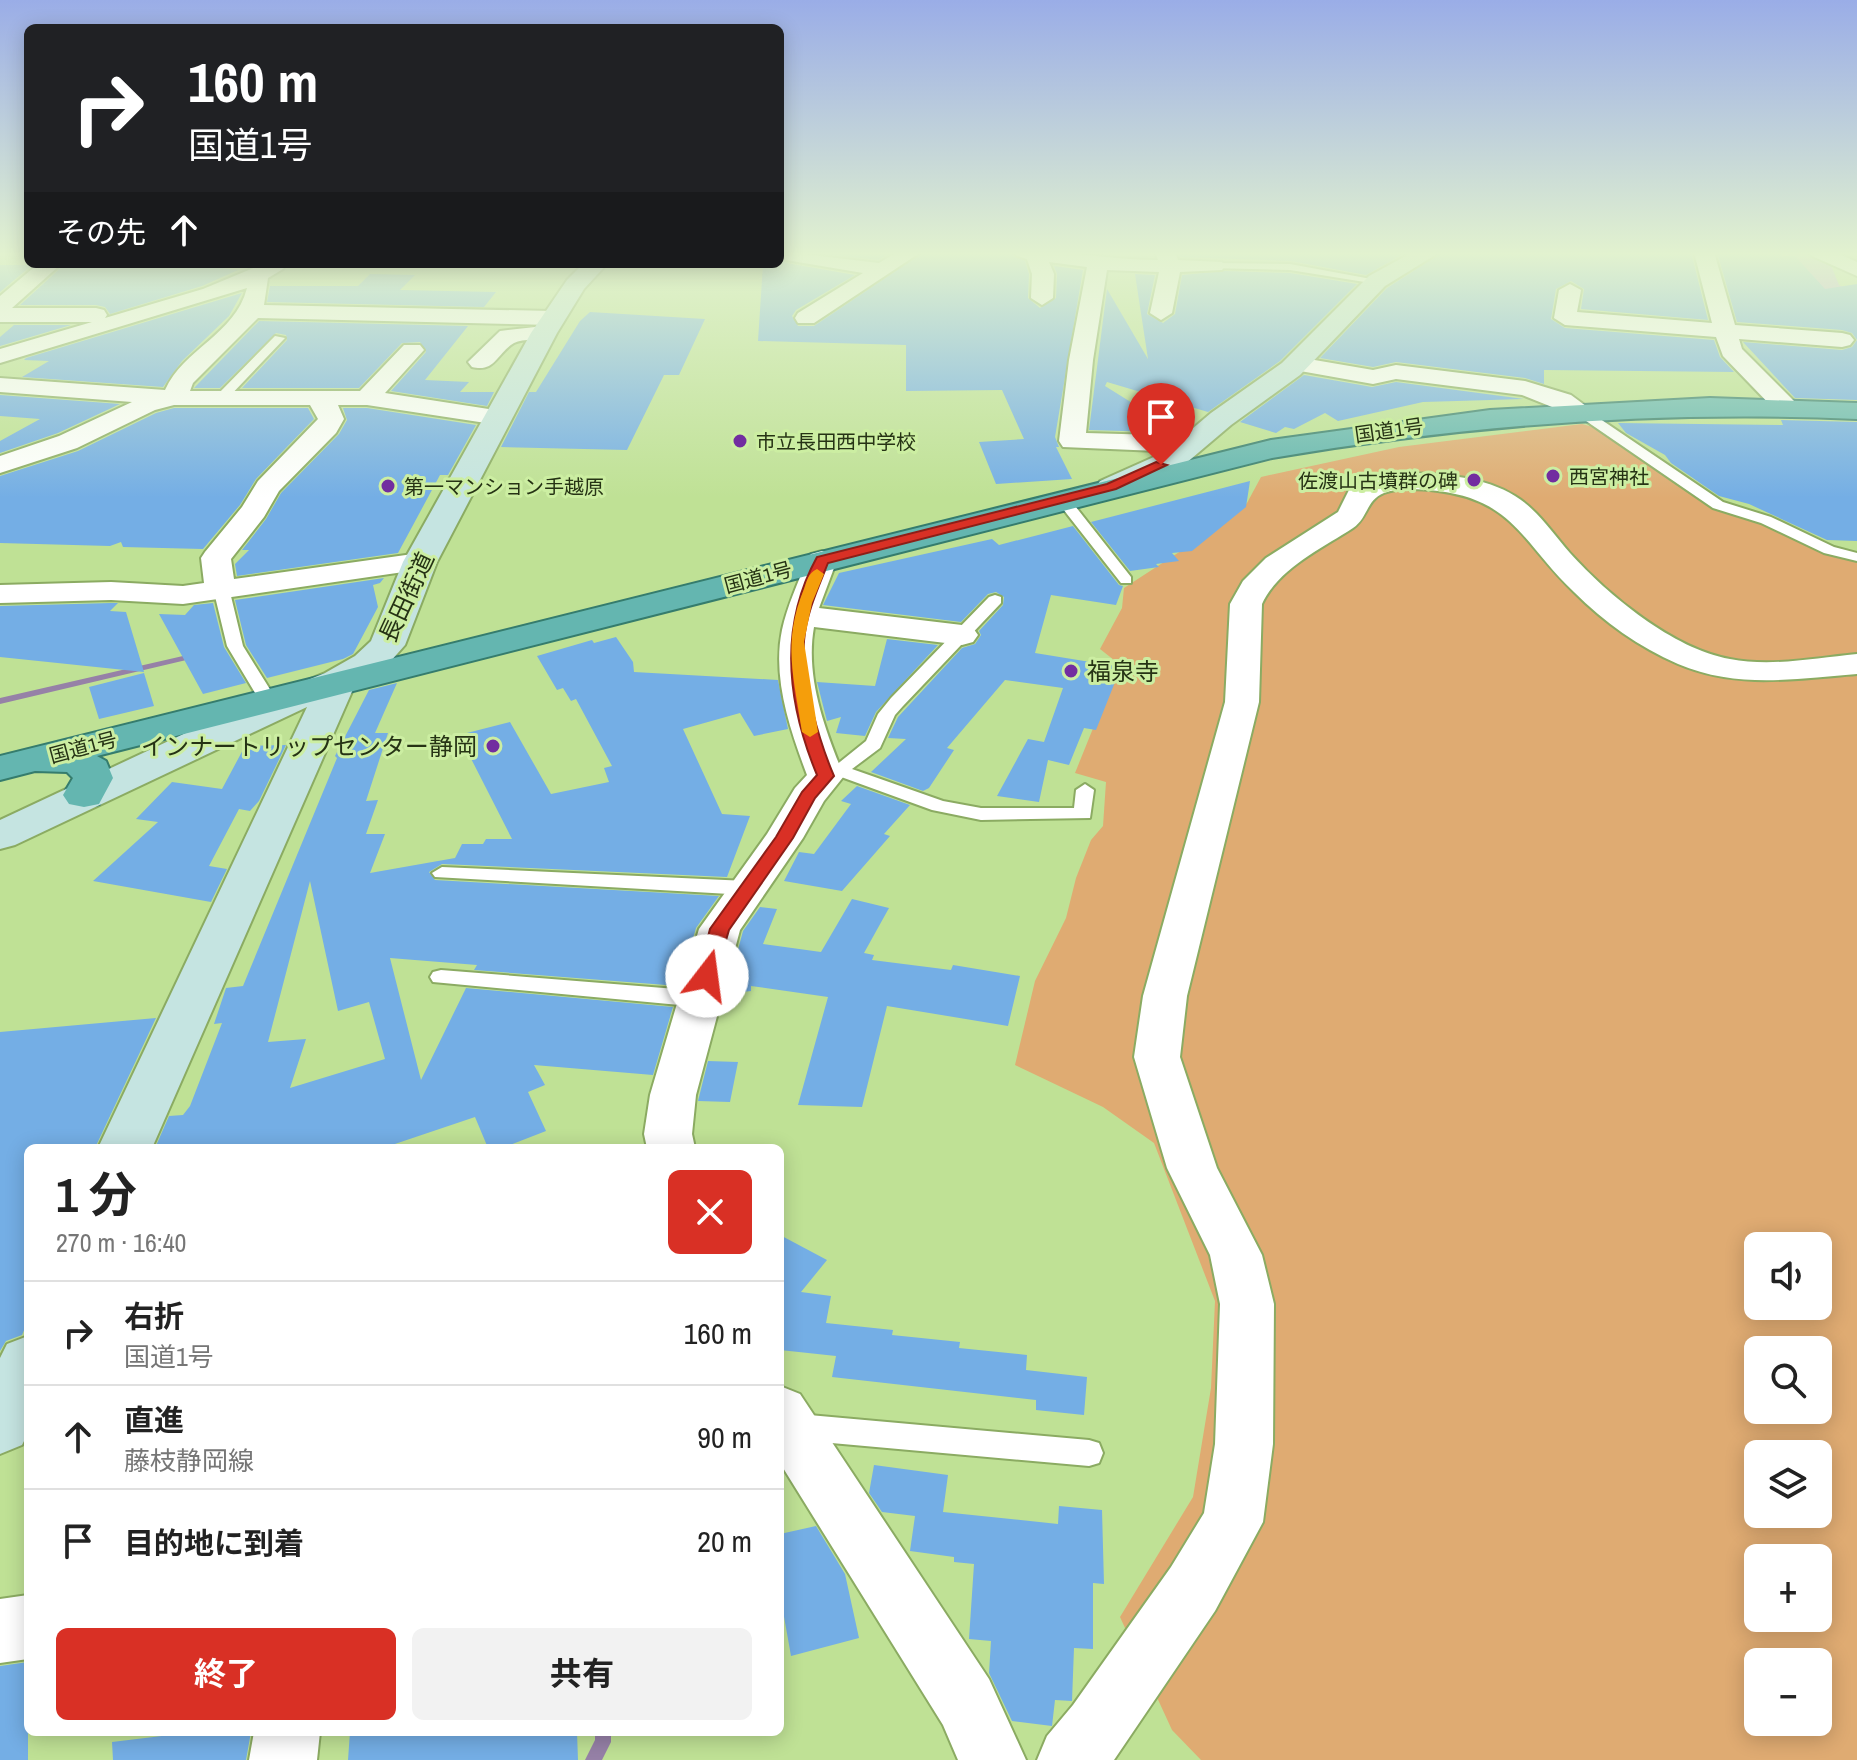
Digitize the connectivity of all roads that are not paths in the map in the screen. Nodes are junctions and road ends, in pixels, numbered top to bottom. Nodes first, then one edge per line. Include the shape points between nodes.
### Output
1 (75, 334) edge
2 (229, 334) edge
3 (515, 334) edge
4 (543, 334) edge
5 (1086, 334) edge
6 (1326, 334) edge
7 (1725, 334) edge
8 (1772, 334) edge
9 (279, 338) dead end
10 (1842, 340) dead end
11 (412, 350) dead end
12 (0, 356) edge
13 (480, 362) dead end
14 (1297, 364) junction
15 (0, 385) edge
16 (222, 397) junction
17 (315, 397) junction
18 (174, 398) junction
19 (367, 398) junction
20 (1786, 407) junction
21 (1577, 409) junction
22 (1857, 411) edge
23 (499, 417) junction
24 (1221, 419) junction
25 (1186, 449) junction
26 (1271, 449) junction
27 (0, 465) edge
28 (1111, 487) junction
29 (1063, 500) junction
30 (1857, 557) edge
31 (822, 560) junction
32 (420, 562) junction
33 (1126, 580) dead end
34 (221, 588) junction
35 (0, 594) edge
36 (995, 600) dead end
37 (802, 616) junction
38 (962, 635) junction
39 (1857, 664) edge
40 (338, 681) junction
41 (267, 699) junction
42 (9, 766) edge
43 (833, 773) junction
44 (1085, 790) dead end
45 (84, 795) junction
46 (0, 836) edge
47 (442, 873) dead end
48 (747, 888) junction
49 (441, 977) dead end
50 (701, 999) junction
51 (127, 1144) edge
52 (670, 1144) edge
53 (24, 1372) edge
54 (786, 1420) edge
55 (0, 1425) edge
56 (1089, 1453) dead end
57 (24, 1628) edge
58 (0, 1631) edge
59 (286, 1736) edge
60 (283, 1760) edge
61 (992, 1760) edge
62 (1071, 1760) edge

1 - 12 street
2 - 18 street via 182,380
3 - 13 street
4 - 23 main road, 長田街道
5 - 25 street via 1072,441
6 - 14 main road
7 - 20 street via 1739,361
8 - 10 street
9 - 16 lane
11 - 19 street
14 - 21 street via 1373,377 1396,372 1525,388
14 - 24 main road
15 - 18 street
16 - 17 street
16 - 18 street
17 - 19 street
17 - 34 street via 331,419 327,428 268,487 216,558
18 - 27 street
19 - 23 street
20 - 21 highway, 国道1号
20 - 22 highway, 国道1号
21 - 26 highway, 国道1号
21 - 30 lane via 1718,505
23 - 32 main road, 長田街道
24 - 25 main road
24 - 26 main road via 1217,433 1224,444 1238,450
25 - 28 main road
26 - 28 highway, 国道1号
28 - 29 highway, 国道1号
29 - 31 highway, 国道1号
29 - 33 lane
31 - 37 street
31 - 40 highway, 国道1号
32 - 34 street
32 - 40 main road, 長田街道 via 387,645 368,664
34 - 35 street via 183,595
34 - 41 lane via 235,646
36 - 38 lane
37 - 38 street
37 - 43 street via 796,642 804,708 814,748
38 - 43 lane via 887,714 874,744
39 - 62 street via 1743,671 1684,653 1613,610 1502,500 1453,483 1411,482 1362,494 1350,517 1277,564 1254,588 1244,621 1242,702 1165,996 1157,1057 1192,1168 1236,1255 1247,1304 1244,1444 1233,1522 1193,1589
40 - 41 highway, 国道1号
40 - 45 main road, 長田街道
40 - 51 main road
41 - 42 highway, 国道1号
42 - 45 highway via 70,759 85,763 93,778
43 - 44 lane via 981,814 1083,814
43 - 48 street via 808,796
45 - 46 main road, 長田街道
47 - 48 lane
48 - 50 street via 720,929
49 - 50 lane
50 - 52 street via 673,1095
53 - 55 main road
54 - 56 lane
54 - 61 street via 966,1702
57 - 58 street
59 - 60 street

